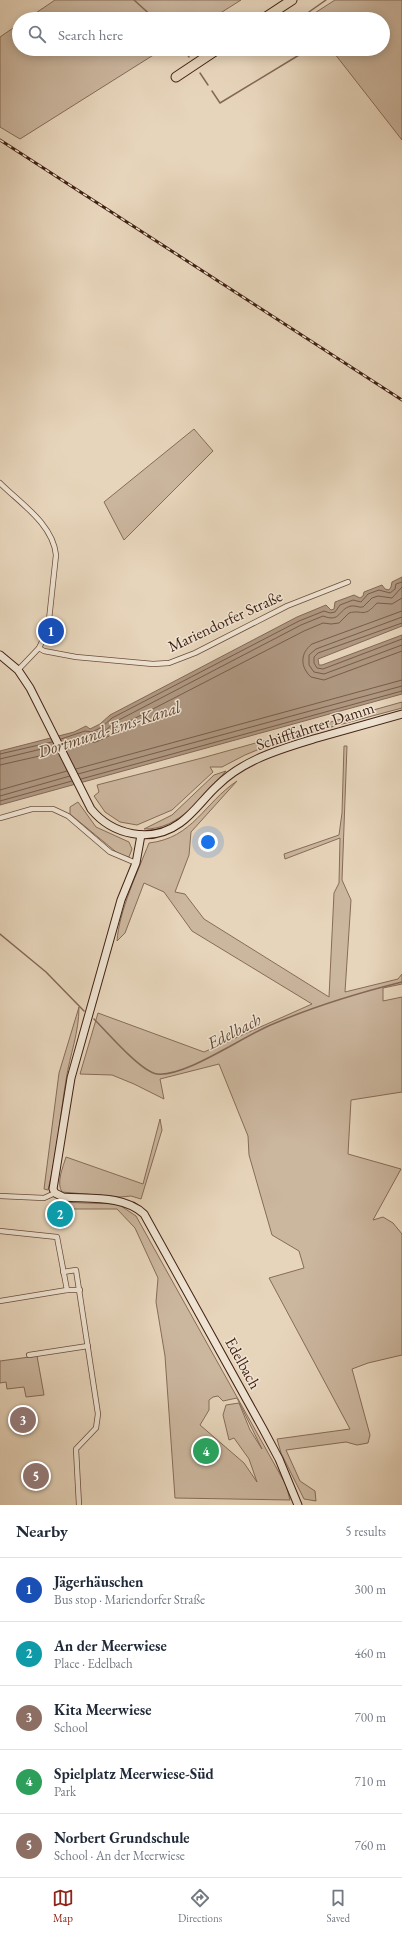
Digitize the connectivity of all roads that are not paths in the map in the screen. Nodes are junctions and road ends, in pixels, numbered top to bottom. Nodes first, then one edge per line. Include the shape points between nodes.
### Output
1 (292, 0) edge
2 (274, 12) edge
3 (208, 56) edge
4 (176, 77) dead end
5 (0, 482) edge
6 (348, 582) dead end
7 (39, 648) junction
8 (0, 655) edge
9 (18, 670) junction
10 (402, 714) edge
11 (0, 818) edge
12 (141, 835) junction
13 (136, 863) junction
14 (55, 1193) junction
15 (0, 1196) edge
16 (0, 1231) edge
17 (63, 1272) junction
18 (67, 1290) junction
19 (80, 1290) junction
20 (0, 1301) edge
21 (88, 1346) junction
22 (29, 1355) dead end
23 (79, 1505) edge
24 (298, 1505) edge

1 - 2 highway
3 - 4 highway
5 - 7 street via 42,524 55,544 56,561 48,629
6 - 7 street, Mariendorfer Straße via 287,606 169,663 153,664 76,657
7 - 9 street
8 - 9 street, Schifffahrter Damm
9 - 12 street, Schifffahrter Damm via 30,688 91,809 105,823 121,831
10 - 12 street, Schifffahrter Damm via 261,757 227,778 181,822 163,831
11 - 13 street via 32,809 53,809 68,816 110,852
12 - 13 street
13 - 14 street via 121,900 71,1078 53,1184
14 - 15 street, Edelbach via 44,1198
14 - 24 street, Edelbach via 64,1197 122,1202 132,1205 144,1214 279,1459
16 - 17 street via 57,1237
17 - 18 street
17 - 19 street via 76,1270
18 - 19 street
18 - 20 street
19 - 21 street
21 - 22 street
21 - 23 street via 98,1414 96,1428 76,1449

